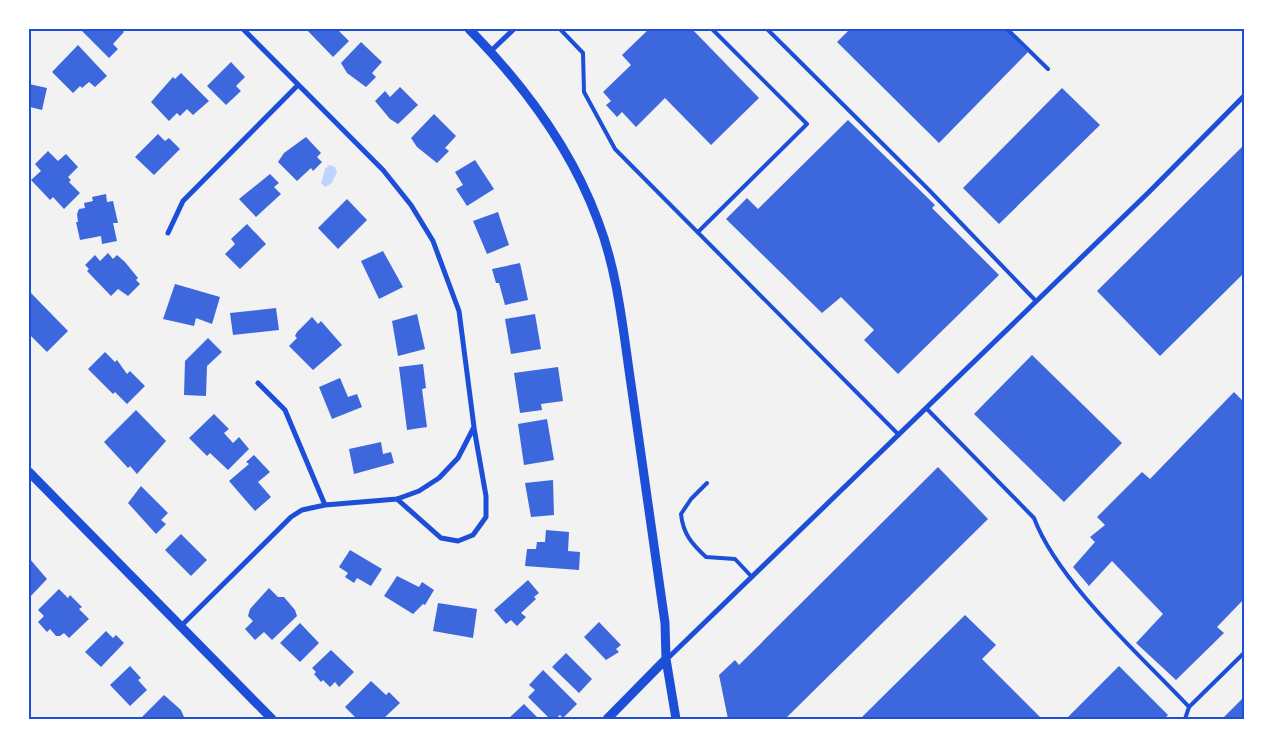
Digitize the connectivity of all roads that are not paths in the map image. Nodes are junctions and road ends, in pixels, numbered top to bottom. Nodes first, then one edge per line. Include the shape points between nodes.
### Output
1 (242, 29) edge
2 (469, 29) edge
3 (514, 29) edge
4 (560, 29) edge
5 (712, 29) edge
6 (768, 29) edge
7 (1006, 29) edge
8 (491, 51) junction
9 (1048, 69) dead end
10 (298, 85) junction
11 (1244, 96) edge
12 (698, 232) junction
13 (168, 233) dead end
14 (1036, 301) junction
15 (258, 383) dead end
16 (926, 408) junction
17 (474, 427) junction
18 (899, 435) junction
19 (29, 472) edge
20 (707, 483) dead end
21 (397, 499) junction
22 (325, 506) junction
23 (751, 576) junction
24 (180, 626) junction
25 (1244, 653) edge
26 (666, 660) junction
27 (1189, 707) junction
28 (272, 719) edge
29 (607, 719) edge
30 (676, 719) edge
31 (1185, 719) edge

1 - 10 street
2 - 8 street
3 - 8 street
4 - 12 lane via 583,53 584,92 615,149
5 - 12 lane via 807,124
6 - 14 lane
7 - 9 lane
8 - 26 street via 536,106 562,147 598,222 617,288 665,623
10 - 13 street via 183,200
10 - 17 street via 383,170 411,205 433,241 459,311
11 - 14 street
12 - 18 lane
14 - 16 street
15 - 22 street via 285,410
16 - 18 street
16 - 27 lane via 1034,518 1041,538 1083,595
17 - 21 street via 458,458 439,478
17 - 21 street via 486,496 486,518 473,535 458,542 441,538
18 - 23 street
19 - 24 street
20 - 23 lane via 681,514 682,527 706,557 735,560
21 - 22 street
22 - 24 street via 302,510 291,517
23 - 26 street
24 - 28 street
25 - 27 lane
26 - 29 street
26 - 30 street
27 - 31 lane

